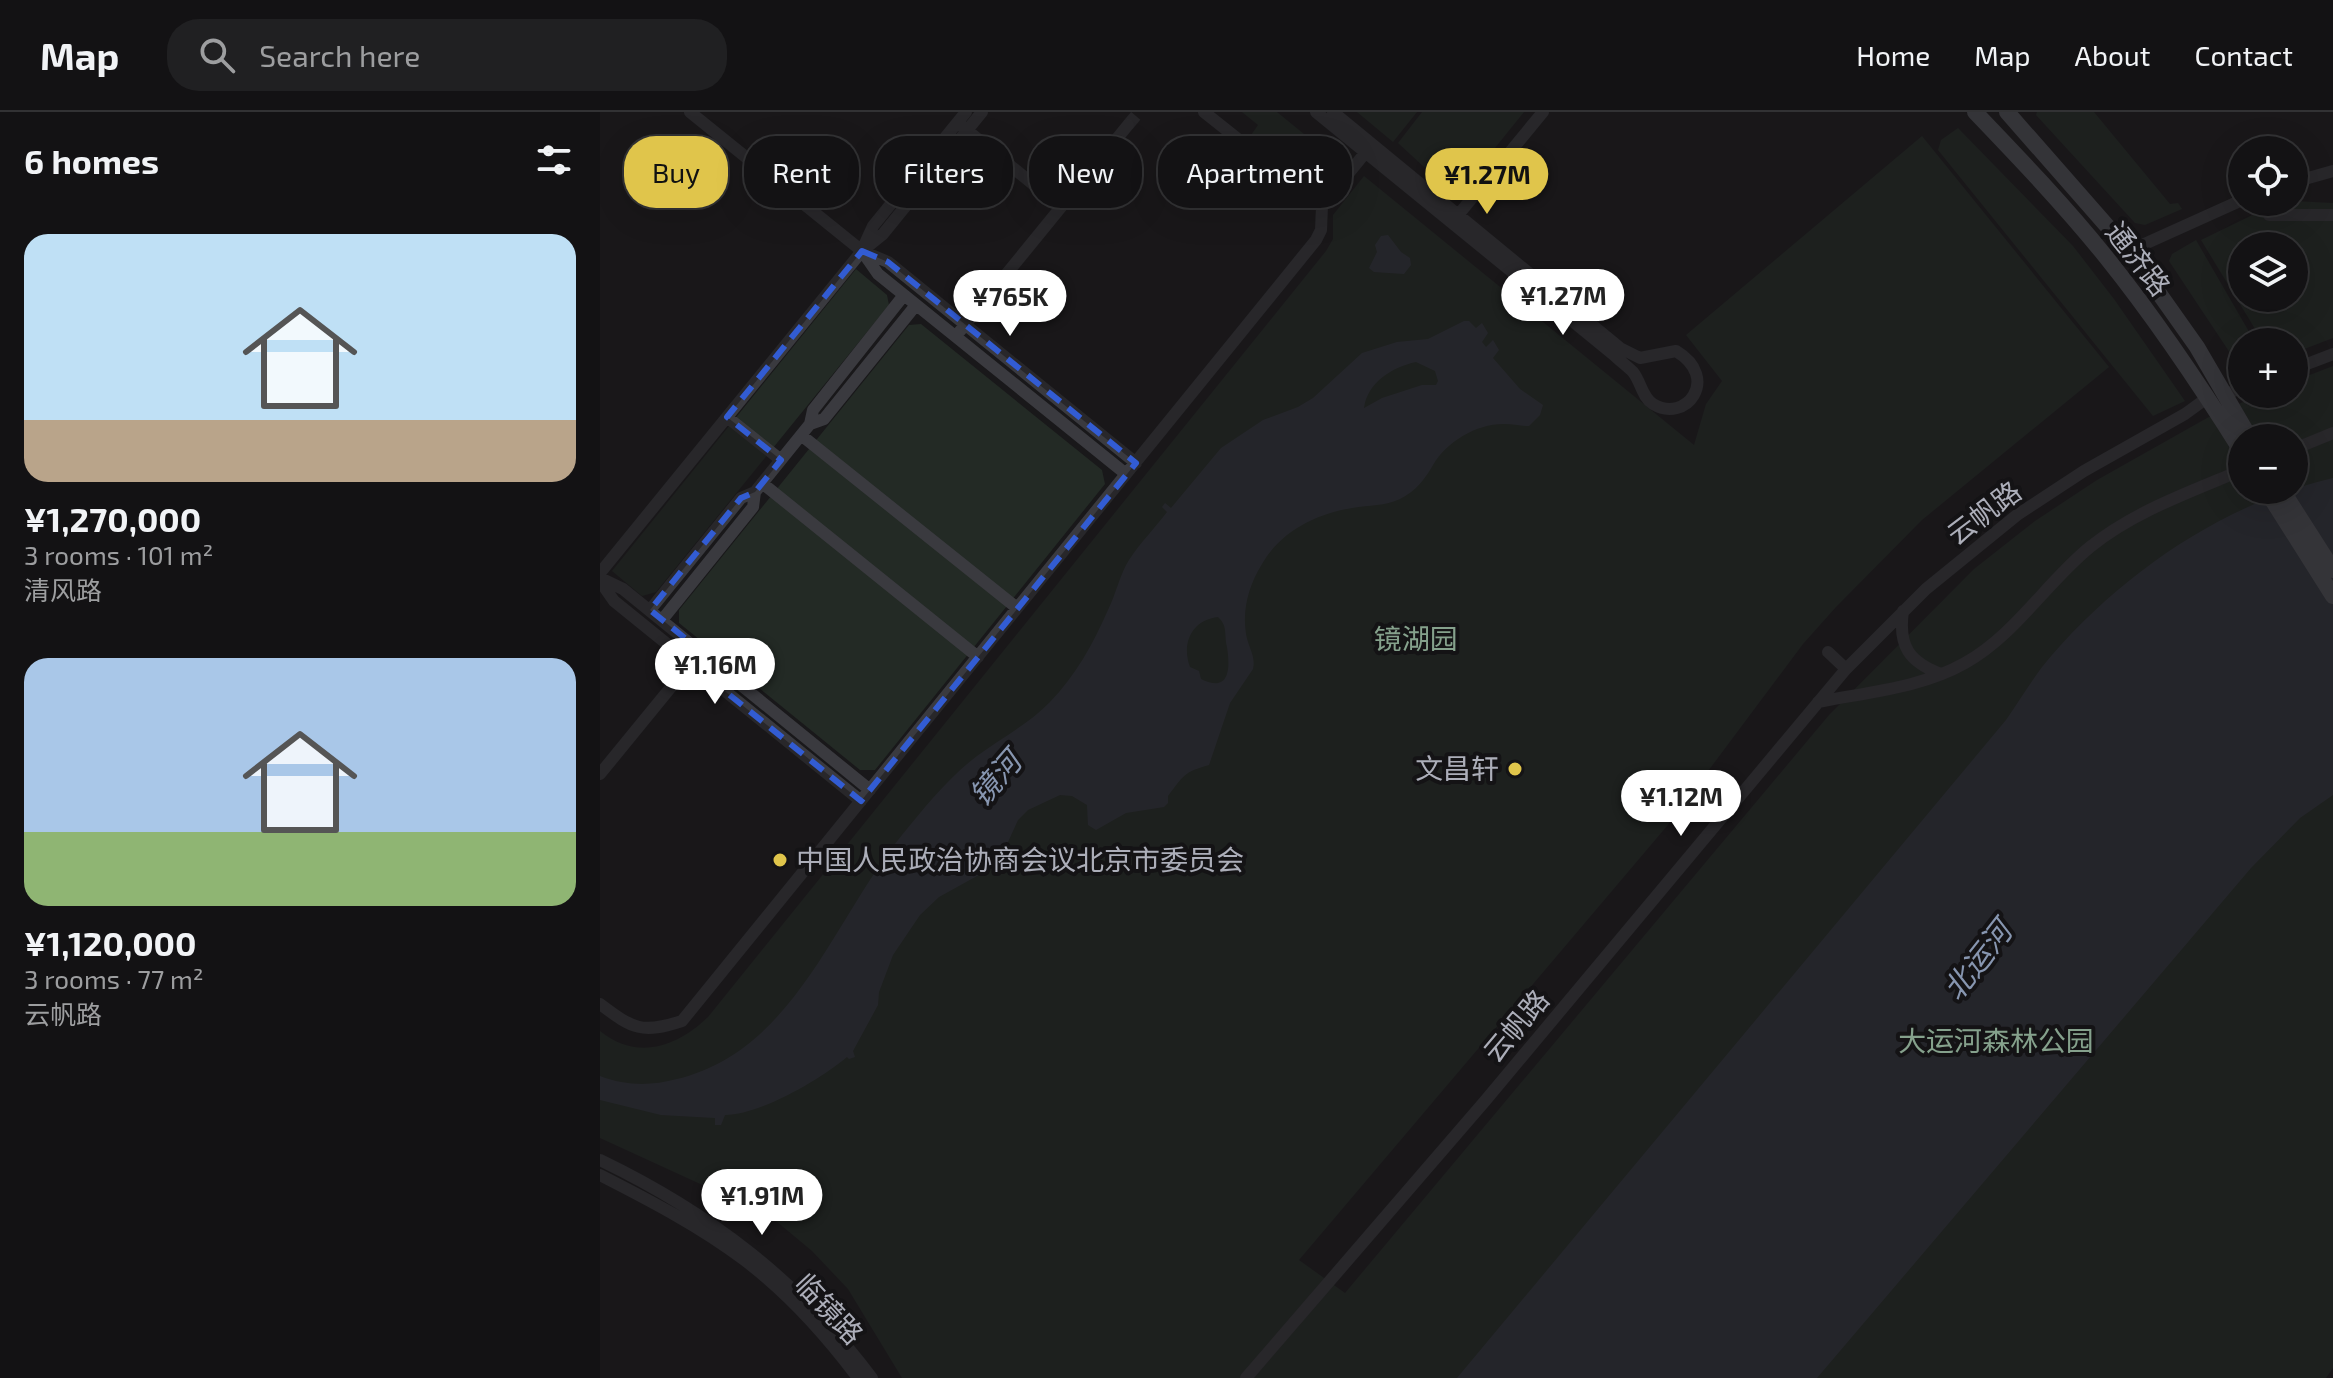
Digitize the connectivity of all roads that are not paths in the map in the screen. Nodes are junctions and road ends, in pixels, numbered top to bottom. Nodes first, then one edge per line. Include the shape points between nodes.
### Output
1 (690, 112) edge
2 (966, 112) edge
3 (982, 112) edge
4 (1204, 112) edge
5 (1316, 112) edge
6 (1333, 112) edge
7 (1543, 112) edge
8 (2007, 112) edge
9 (1977, 113) edge
10 (1128, 125) tunnel mouth
11 (962, 127) junction
12 (1119, 136) edge
13 (1234, 136) edge
14 (1369, 148) junction
15 (1352, 169) edge
16 (2333, 171) edge
17 (2308, 178) edge
18 (1029, 181) edge
19 (2228, 206) edge
20 (1060, 208) edge
21 (1322, 208) edge
22 (2308, 215) edge
23 (2333, 215) edge
24 (1455, 219) junction
25 (862, 251) junction
26 (2129, 251) junction
27 (904, 295) junction
28 (916, 305) junction
29 (965, 325) junction
30 (955, 336) junction
31 (2333, 354) edge
32 (2308, 364) edge
33 (2228, 384) edge
34 (2207, 398) junction
35 (2233, 408) edge
36 (727, 417) junction
37 (810, 424) junction
38 (2233, 424) joint
39 (2333, 433) edge
40 (801, 435) junction
41 (2308, 443) edge
42 (781, 460) junction
43 (1136, 463) junction
44 (1126, 474) junction
45 (2228, 476) edge
46 (759, 487) junction
47 (2275, 504) edge
48 (2291, 504) edge
49 (2333, 570) edge
50 (600, 578) edge
51 (2333, 596) edge
52 (1017, 608) junction
53 (650, 610) junction
54 (1903, 611) junction
55 (662, 620) junction
56 (701, 651) junction
57 (1828, 652) dead end
58 (978, 657) junction
59 (690, 663) junction
60 (1846, 669) junction
61 (1941, 674) junction
62 (1818, 702) junction
63 (600, 774) edge
64 (870, 790) junction
65 (861, 801) junction
66 (600, 1004) edge
67 (600, 1160) edge
68 (600, 1175) edge
69 (858, 1378) edge
70 (872, 1378) edge
71 (1246, 1378) edge

1 - 25 street
2 - 11 street
3 - 11 street
4 - 13 street
5 - 14 street
6 - 14 street
7 - 24 street
8 - 26 main road, 通济路
9 - 34 main road, 通济路 via 2107,258
10 - 12 street
11 - 18 street
11 - 25 street via 873,226
14 - 15 street
14 - 24 street
16 - 17 street
19 - 26 street
20 - 29 street
21 - 43 street via 1316,240
22 - 23 street
24 - 24 street via 1632,371 1654,404 1678,408 1691,399 1699,385 1689,358 1676,351 1631,355
25 - 27 street via 878,274
25 - 29 street via 888,262
25 - 36 street
26 - 33 main road, 通济路
27 - 28 street
27 - 37 street via 813,410
28 - 30 street
28 - 37 street via 824,419
29 - 30 street
29 - 43 street
30 - 44 street
31 - 32 street
34 - 38 main road, 通济路
34 - 54 street, 云帆路 via 2017,515
35 - 38 main road, 通济路
36 - 42 street
36 - 50 street
37 - 40 street
39 - 41 street
40 - 42 street
40 - 52 street
42 - 46 street
43 - 44 street
44 - 52 street
45 - 61 street via 2117,528 2090,547 1986,650
46 - 53 street via 741,498
46 - 55 street via 753,507
46 - 58 street
47 - 51 main road
48 - 49 main road
50 - 53 street
50 - 59 street via 614,601
52 - 58 street
53 - 55 street
54 - 60 street, 云帆路
54 - 61 street via 1908,654 1920,666
55 - 56 street
56 - 59 street
56 - 64 street
57 - 60 street
58 - 64 street
59 - 63 street
59 - 65 street
60 - 62 street, 云帆路
61 - 62 street
62 - 71 street, 云帆路 via 1380,1229
64 - 65 street
65 - 66 street via 682,1021 657,1029 635,1027
67 - 70 street, 临镜路 via 724,1230 749,1250 837,1332
68 - 69 street, 临镜路 via 744,1259 807,1317

